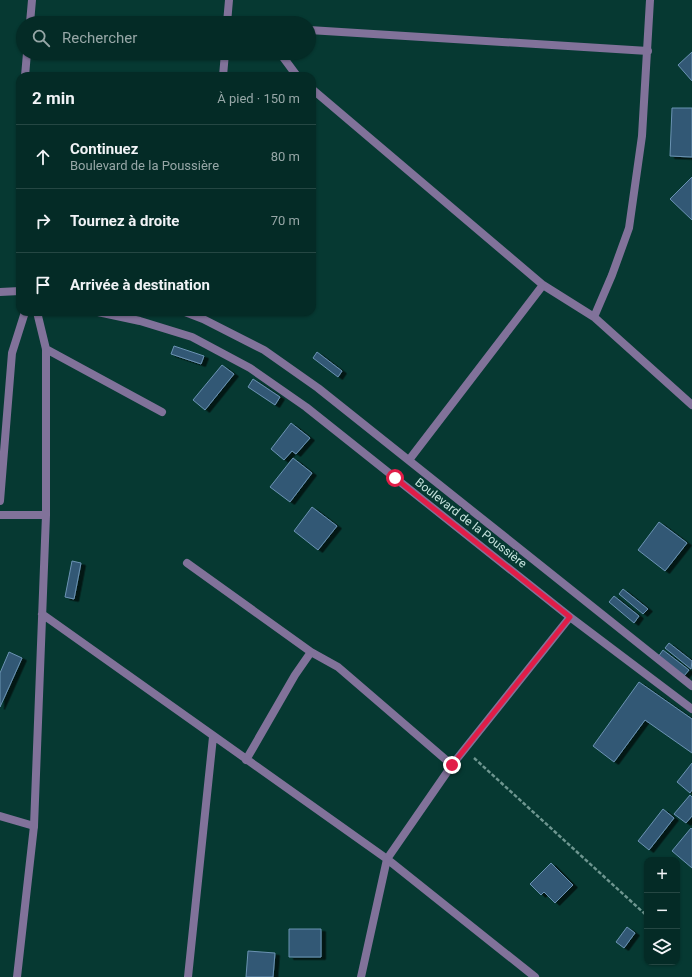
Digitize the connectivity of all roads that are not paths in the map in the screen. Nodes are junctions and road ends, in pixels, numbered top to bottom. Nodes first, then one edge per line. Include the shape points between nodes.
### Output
1 (32, 0) edge
2 (229, 0) edge
3 (650, 0) edge
4 (31, 16) edge
5 (228, 16) edge
6 (316, 30) edge
7 (648, 51) junction
8 (26, 60) edge
9 (224, 60) edge
10 (285, 60) edge
11 (25, 72) edge
12 (223, 72) edge
13 (294, 72) edge
14 (316, 92) edge
15 (543, 285) junction
16 (16, 291) edge
17 (0, 292) edge
18 (24, 316) edge
19 (38, 316) edge
20 (117, 316) edge
21 (205, 316) edge
22 (594, 317) junction
23 (46, 349) junction
24 (692, 405) edge
25 (162, 412) dead end
26 (409, 460) junction
27 (0, 501) edge
28 (0, 515) edge
29 (46, 515) junction
30 (187, 563) dead end
31 (42, 614) junction
32 (570, 617) junction
33 (311, 652) junction
34 (692, 686) edge
35 (692, 710) edge
36 (213, 737) junction
37 (246, 760) junction
38 (452, 765) junction
39 (0, 816) edge
40 (34, 826) junction
41 (388, 859) junction
42 (17, 977) edge
43 (188, 977) edge
44 (361, 977) edge
45 (535, 977) edge

1 - 4 street
2 - 5 street
3 - 7 street
6 - 7 street
7 - 22 street via 642,136 629,228
8 - 11 street
9 - 12 street
10 - 13 street
14 - 15 street
15 - 22 street
15 - 26 street
16 - 17 street
18 - 27 street via 12,353
19 - 23 street
20 - 32 street, Boulevard de la Poussière via 192,337 250,368 306,408
21 - 26 street, Boulevard de la Poussière via 264,350 318,388
22 - 24 street
23 - 25 street
23 - 29 street
26 - 34 street, Boulevard de la Poussière
28 - 29 street
29 - 31 street
30 - 33 street
31 - 36 street
31 - 40 street
32 - 35 street, Boulevard de la Poussière
32 - 38 street
33 - 37 street
33 - 38 street via 338,667
36 - 37 street
36 - 43 street
37 - 41 street
38 - 41 street
39 - 40 street
40 - 42 street
41 - 44 street
41 - 45 street

